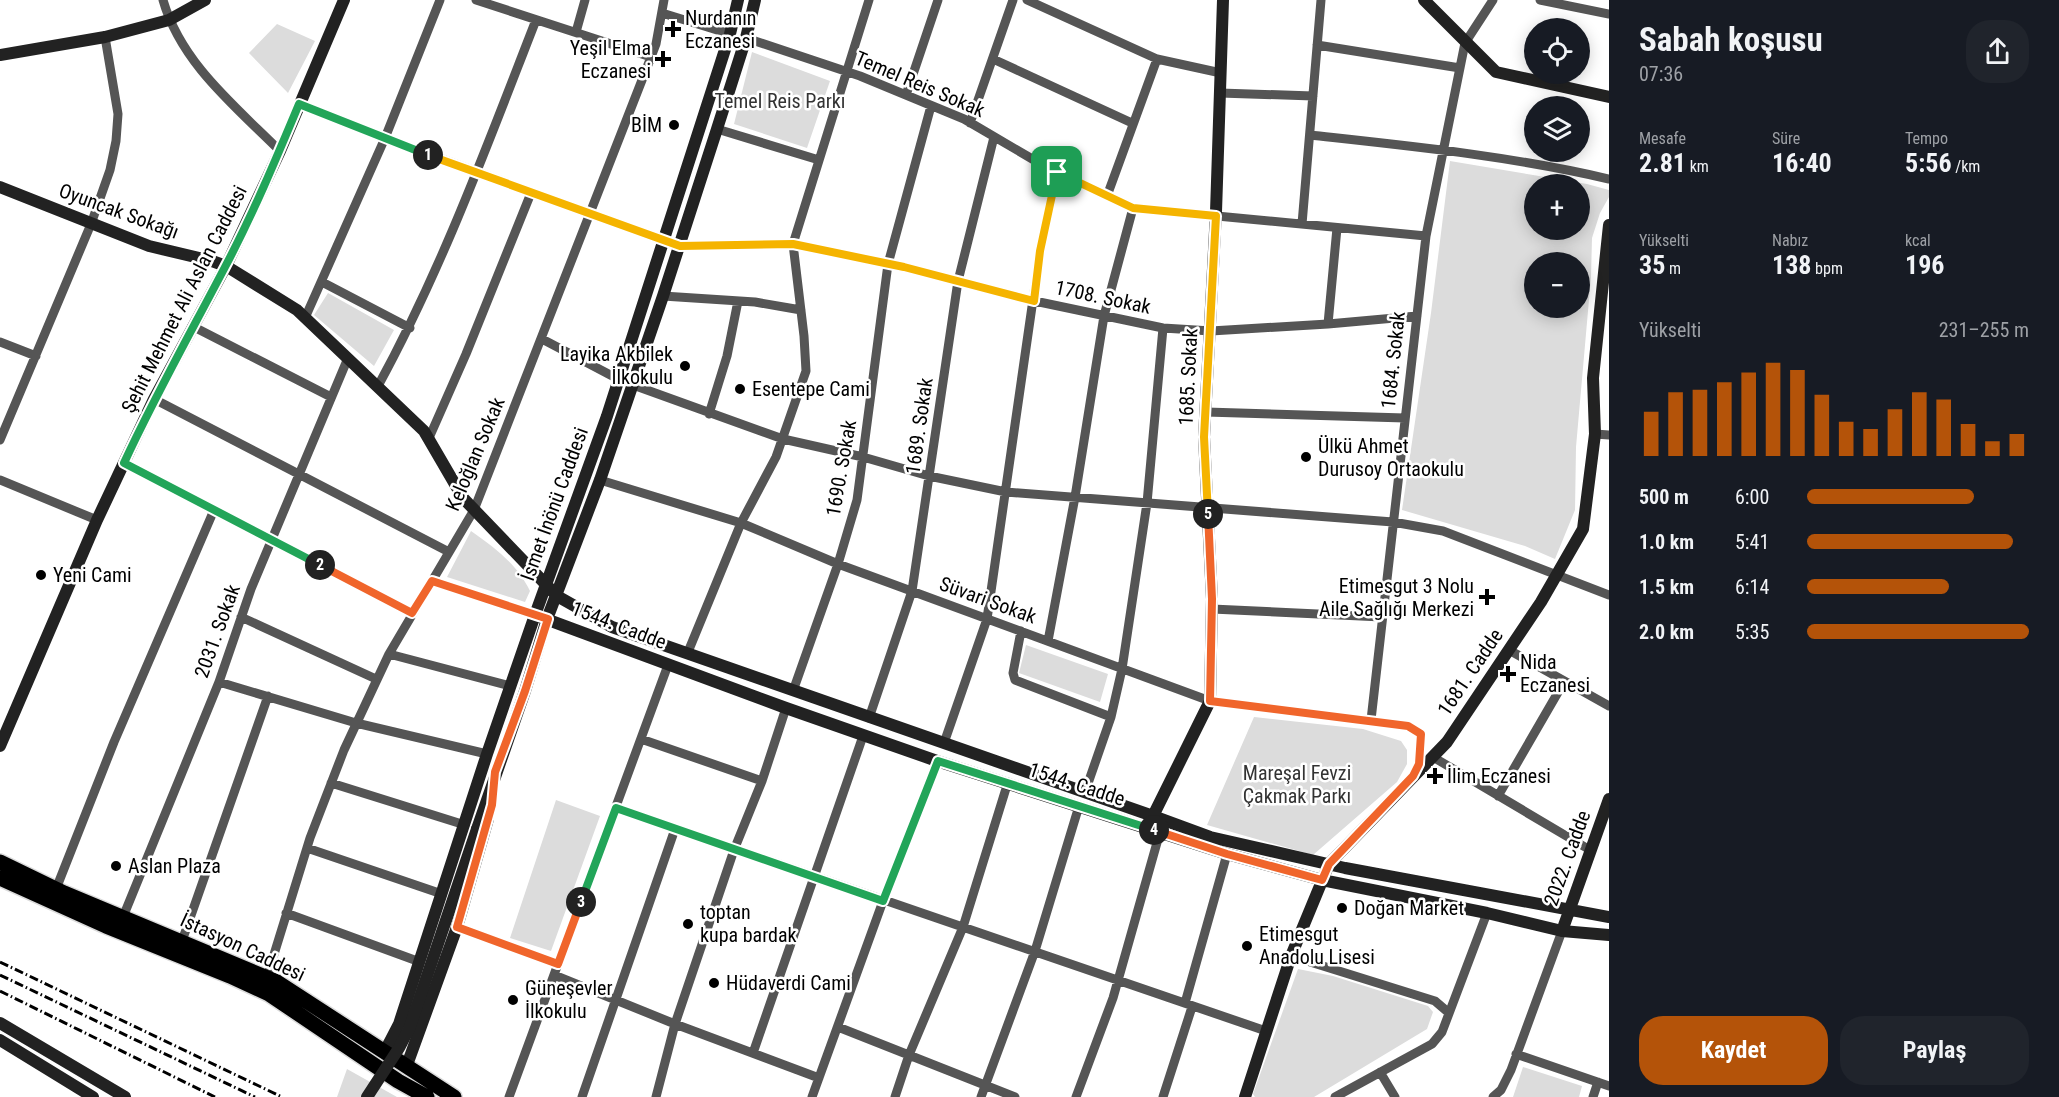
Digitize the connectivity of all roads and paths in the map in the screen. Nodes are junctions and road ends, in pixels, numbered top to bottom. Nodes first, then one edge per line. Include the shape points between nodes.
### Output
1 (163, 0) edge
2 (205, 0) edge
3 (344, 0) edge
4 (440, 0) edge
5 (476, 0) edge
6 (585, 0) edge
7 (664, 0) edge
8 (738, 0) edge
9 (755, 0) edge
10 (869, 0) edge
11 (938, 0) edge
12 (1013, 0) edge
13 (1027, 0) edge
14 (1223, 0) edge
15 (1321, 0) edge
16 (1424, 0) edge
17 (1493, 0) edge
18 (1540, 0) edge
19 (662, 13) junction
20 (1609, 14) edge
21 (169, 20) junction
22 (536, 20) junction
23 (576, 32) junction
24 (730, 34) junction
25 (105, 37) junction
26 (746, 38) junction
27 (1465, 43) junction
28 (1317, 45) junction
29 (0, 55) edge
30 (651, 57) junction
31 (993, 59) junction
32 (1157, 59) junction
33 (1460, 68) junction
34 (846, 72) junction
35 (1221, 73) junction
36 (1220, 93) junction
37 (906, 95) junction
38 (1313, 96) junction
39 (1609, 97) edge
40 (299, 104) junction
41 (931, 106) junction
42 (970, 123) junction
43 (1132, 123) junction
44 (717, 129) junction
45 (1310, 135) junction
46 (994, 136) junction
47 (385, 138) junction
48 (1443, 150) junction
49 (280, 151) junction
50 (819, 160) junction
51 (1057, 172) junction
52 (477, 173) junction
53 (1609, 179) edge
54 (0, 187) edge
55 (531, 193) junction
56 (1107, 196) junction
57 (1133, 208) junction
58 (591, 215) junction
59 (1216, 216) junction
60 (91, 224) junction
61 (1302, 224) junction
62 (1609, 225) edge
63 (1337, 228) junction
64 (1426, 236) junction
65 (664, 241) junction
66 (793, 244) junction
67 (680, 246) junction
68 (888, 264) junction
69 (226, 266) junction
70 (958, 281) junction
71 (322, 282) junction
72 (663, 296) junction
73 (738, 301) junction
74 (1034, 301) junction
75 (801, 310) junction
76 (1104, 316) junction
77 (1417, 316) junction
78 (305, 318) junction
79 (1328, 324) junction
80 (192, 326) junction
81 (410, 328) junction
82 (1162, 328) junction
83 (1211, 331) junction
84 (1603, 331) edge
85 (542, 339) junction
86 (0, 342) edge
87 (36, 356) junction
88 (348, 358) junction
89 (618, 379) junction
90 (633, 385) junction
91 (378, 386) junction
92 (331, 397) junction
93 (154, 399) junction
94 (1206, 412) junction
95 (709, 414) junction
96 (1405, 418) junction
97 (1595, 434) junction
98 (1609, 435) edge
99 (429, 438) junction
100 (0, 440) edge
101 (783, 440) junction
102 (863, 457) junction
103 (124, 463) junction
104 (298, 474) junction
105 (929, 476) junction
106 (0, 480) edge
107 (600, 480) junction
108 (1006, 492) junction
109 (1075, 497) junction
110 (1147, 503) junction
111 (1208, 508) junction
112 (214, 510) junction
113 (474, 510) junction
114 (97, 520) junction
115 (1393, 522) junction
116 (741, 523) junction
117 (273, 540) junction
118 (449, 552) junction
119 (838, 564) junction
120 (1557, 574) junction
121 (432, 581) junction
122 (546, 584) junction
123 (912, 591) junction
124 (1609, 595) edge
125 (557, 596) junction
126 (1212, 609) junction
127 (412, 613) junction
128 (535, 615) junction
129 (241, 617) junction
130 (1382, 617) junction
131 (548, 619) junction
132 (987, 619) junction
133 (1021, 631) junction
134 (1048, 641) junction
135 (1509, 650) junction
136 (688, 652) junction
137 (389, 654) junction
138 (668, 665) junction
139 (1122, 669) junction
140 (376, 680) junction
141 (219, 682) junction
142 (1564, 682) junction
143 (510, 687) junction
144 (793, 691) junction
145 (268, 696) junction
146 (1210, 701) junction
147 (1609, 706) edge
148 (786, 708) junction
149 (1111, 717) junction
150 (870, 718) junction
151 (1371, 720) junction
152 (5, 721) edge
153 (356, 723) junction
154 (863, 736) junction
155 (641, 739) junction
156 (944, 743) junction
157 (0, 746) edge
158 (487, 754) junction
159 (1433, 758) junction
160 (938, 761) junction
161 (495, 772) junction
162 (1413, 776) junction
163 (762, 781) junction
164 (1008, 782) junction
165 (331, 783) junction
166 (1085, 792) junction
167 (1498, 796) junction
168 (1609, 799) edge
169 (1079, 806) junction
170 (616, 808) junction
171 (1153, 816) junction
172 (471, 827) junction
173 (675, 829) junction
174 (1160, 832) junction
175 (307, 848) junction
176 (734, 850) junction
177 (1590, 850) junction
178 (1227, 854) junction
179 (0, 862) edge
180 (1329, 864) junction
181 (814, 877) junction
182 (0, 878) edge
183 (1322, 880) junction
184 (56, 889) junction
185 (442, 894) junction
186 (883, 901) junction
187 (1569, 911) junction
188 (286, 913) junction
189 (1486, 913) junction
190 (123, 917) junction
191 (1609, 917) edge
192 (457, 927) junction
193 (963, 927) junction
194 (1562, 931) junction
195 (1609, 935) edge
196 (182, 941) junction
197 (1035, 951) junction
198 (1291, 956) junction
199 (420, 962) junction
200 (558, 964) junction
201 (554, 975) junction
202 (267, 977) junction
203 (1118, 981) junction
204 (615, 1000) junction
205 (1189, 1005) junction
206 (1449, 1013) junction
207 (0, 1023) edge
208 (675, 1024) junction
209 (838, 1027) junction
210 (1266, 1031) junction
211 (0, 1040) edge
212 (385, 1051) junction
213 (753, 1053) junction
214 (1516, 1054) junction
215 (909, 1055) junction
216 (407, 1065) junction
217 (376, 1066) junction
218 (1380, 1072) junction
219 (819, 1078) junction
220 (398, 1081) junction
221 (1598, 1082) junction
222 (985, 1085) junction
223 (1609, 1086) edge
224 (1500, 1094) edge
225 (93, 1097) edge
226 (125, 1097) edge
227 (367, 1097) edge
228 (427, 1097) edge
229 (454, 1097) edge
230 (509, 1097) edge
231 (582, 1097) edge
232 (656, 1097) edge
233 (812, 1097) edge
234 (895, 1097) edge
235 (981, 1097) edge
236 (1015, 1097) edge
237 (1076, 1097) edge
238 (1163, 1097) edge
239 (1245, 1097) edge
240 (1335, 1097) edge
241 (1395, 1097) edge
242 (1493, 1097) edge
243 (1593, 1097) edge

1 - 21 street
2 - 21 main road
3 - 40 main road, Şehit Mehmet Ali Aslan Caddesi
4 - 47 street
5 - 22 street
6 - 23 street
7 - 19 street, Keloğlan Sokak
8 - 24 main road, İsmet İnönü Caddesi
9 - 26 main road, İsmet İnönü Caddesi
10 - 34 street
11 - 37 street
12 - 31 street
13 - 32 street
14 - 35 main road, 1685. Sokak
15 - 28 street
16 - 27 main road
17 - 27 street
18 - 20 street
19 - 24 street
19 - 30 street, Keloğlan Sokak
21 - 25 main road
21 - 49 street via 199,70
22 - 23 street
22 - 52 street
23 - 30 street
24 - 65 main road, İsmet İnönü Caddesi
25 - 29 main road
25 - 60 street via 118,126 110,170
26 - 34 street, Temel Reis Sokak
26 - 44 main road, İsmet İnönü Caddesi
27 - 33 street, 1684. Sokak
27 - 39 main road via 1496,72
28 - 33 street
28 - 38 street
30 - 58 street, Keloğlan Sokak
31 - 42 street
31 - 43 street
32 - 35 street
32 - 43 street
33 - 48 street, 1684. Sokak
34 - 37 street, Temel Reis Sokak
34 - 50 street
35 - 36 main road, 1685. Sokak
36 - 38 street
36 - 59 main road, 1685. Sokak
37 - 41 street, Temel Reis Sokak
38 - 45 street
40 - 47 street, 1708. Sokak
40 - 49 main road, Şehit Mehmet Ali Aslan Caddesi
41 - 42 street, Temel Reis Sokak
41 - 68 street, 1690. Sokak
42 - 46 street, Temel Reis Sokak
43 - 56 street
44 - 50 street
44 - 67 main road, İsmet İnönü Caddesi
45 - 48 street
45 - 61 street
46 - 51 street, Temel Reis Sokak
46 - 70 street, 1689. Sokak
47 - 52 street, 1708. Sokak
47 - 71 street
48 - 53 street via 1560,167
48 - 64 street, 1684. Sokak
49 - 69 main road, Şehit Mehmet Ali Aslan Caddesi
50 - 66 street
51 - 56 street, Temel Reis Sokak
51 - 74 street
52 - 55 street, 1708. Sokak
52 - 81 street
54 - 60 main road, Oyuncak Sokağı
55 - 58 street, 1708. Sokak
55 - 99 street
56 - 57 street, Temel Reis Sokak
57 - 59 street, Temel Reis Sokak
57 - 76 street
58 - 65 street, 1708. Sokak
58 - 85 street, Keloğlan Sokak
59 - 61 street, Temel Reis Sokak
59 - 83 main road, 1685. Sokak
60 - 69 main road, Oyuncak Sokağı via 149,246
60 - 87 street
61 - 63 street, Temel Reis Sokak
62 - 84 main road, 1681. Cadde
63 - 64 street, Temel Reis Sokak
63 - 79 street
64 - 77 street, 1684. Sokak
65 - 67 street, 1708. Sokak
65 - 89 main road, İsmet İnönü Caddesi
66 - 67 street, 1708. Sokak
66 - 68 street, 1708. Sokak
66 - 75 street
67 - 72 main road, İsmet İnönü Caddesi
68 - 70 street, 1708. Sokak
68 - 102 street, 1690. Sokak
69 - 78 main road, Oyuncak Sokağı
69 - 80 main road, Şehit Mehmet Ali Aslan Caddesi
70 - 74 street, 1708. Sokak
70 - 105 street, 1689. Sokak
71 - 78 street
71 - 81 street
72 - 73 street
72 - 90 main road, İsmet İnönü Caddesi
73 - 75 street
73 - 95 street via 727,356
74 - 76 street, 1708. Sokak
74 - 108 street
75 - 101 street via 806,371
76 - 82 street, 1708. Sokak
76 - 109 street
77 - 79 street, 1708. Sokak
77 - 96 street, 1684. Sokak
78 - 88 main road, Oyuncak Sokağı
79 - 83 street, 1708. Sokak
80 - 92 street
80 - 93 main road, Şehit Mehmet Ali Aslan Caddesi
81 - 91 street
82 - 83 street, 1708. Sokak
82 - 110 street
83 - 94 main road, 1685. Sokak
84 - 97 main road, 1681. Cadde via 1593,378
85 - 89 street
85 - 113 street, Keloğlan Sokak
86 - 87 street
87 - 100 street
88 - 91 main road, Oyuncak Sokağı
88 - 92 street, 2031. Sokak
89 - 122 main road, İsmet İnönü Caddesi
90 - 95 street
90 - 107 main road, İsmet İnönü Caddesi
91 - 99 main road, Oyuncak Sokağı
92 - 104 street, 2031. Sokak
93 - 103 main road, Şehit Mehmet Ali Aslan Caddesi
93 - 104 street
94 - 96 street
94 - 111 main road, 1685. Sokak
95 - 101 street
96 - 115 street, 1684. Sokak
97 - 98 street
97 - 120 main road, 1681. Cadde via 1583,529
99 - 113 main road, 1544. Cadde
101 - 102 street
101 - 116 street
102 - 105 street
102 - 119 street, 1690. Sokak via 857,500
103 - 112 street
103 - 114 main road, Şehit Mehmet Ali Aslan Caddesi
104 - 117 street, 2031. Sokak
104 - 118 street
105 - 108 street
105 - 123 street, 1689. Sokak
106 - 114 street
107 - 116 street, Süvari Sokak
107 - 125 main road, İsmet İnönü Caddesi
108 - 109 street
108 - 132 street
109 - 110 street
109 - 134 street
110 - 111 street
110 - 139 street
111 - 115 street
111 - 126 main road, 1685. Sokak
112 - 117 street
112 - 184 street via 114,742
113 - 118 street, Keloğlan Sokak
113 - 122 main road, 1544. Cadde
114 - 152 main road, Şehit Mehmet Ali Aslan Caddesi
115 - 120 street via 1443,531
115 - 130 street, 1684. Sokak
116 - 119 street, Süvari Sokak
116 - 136 street
117 - 127 street
117 - 129 street, 2031. Sokak
118 - 121 street, Keloğlan Sokak
119 - 123 street, Süvari Sokak
119 - 144 street, 1690. Sokak
120 - 124 street
120 - 135 main road, 1681. Cadde
121 - 127 street, Keloğlan Sokak
121 - 128 street
122 - 125 main road, 1544. Cadde
122 - 128 main road, İsmet İnönü Caddesi
123 - 132 street, Süvari Sokak
123 - 150 street, 1689. Sokak
125 - 131 main road, İsmet İnönü Caddesi
125 - 136 main road, 1544. Cadde via 612,627
126 - 130 street
126 - 146 main road, 1685. Sokak
127 - 137 street, Keloğlan Sokak
128 - 131 main road, 1544. Cadde
128 - 143 main road, İsmet İnönü Caddesi
129 - 140 street
129 - 141 street, 2031. Sokak
130 - 151 street, 1684. Sokak
131 - 138 main road, 1544. Cadde
131 - 161 main road, İsmet İnönü Caddesi
132 - 133 street, Süvari Sokak
132 - 156 street
133 - 134 street, Süvari Sokak
133 - 149 street via 1015,680
134 - 139 street, Süvari Sokak
135 - 142 street
135 - 159 main road, 1681. Cadde
136 - 144 main road, 1544. Cadde
137 - 140 street, Keloğlan Sokak
137 - 143 street
138 - 148 main road, 1544. Cadde
138 - 155 street
139 - 146 street, Süvari Sokak
139 - 149 street
140 - 153 street, Keloğlan Sokak
141 - 145 street
141 - 190 street, 2031. Sokak
142 - 147 street
142 - 167 street
143 - 158 main road, İsmet İnönü Caddesi
144 - 150 main road, 1544. Cadde
145 - 153 street
145 - 196 street
146 - 151 street, Süvari Sokak
146 - 171 main road, 1685. Sokak
148 - 154 main road, 1544. Cadde
148 - 163 street
149 - 166 street
150 - 156 main road, 1544. Cadde
151 - 162 street, Süvari Sokak via 1408,726 1421,734 1419,764
152 - 157 main road, Şehit Mehmet Ali Aslan Caddesi
153 - 158 street
153 - 165 street, Keloğlan Sokak
154 - 160 main road, 1544. Cadde
154 - 181 street
155 - 163 street
155 - 170 street
156 - 166 main road, 1544. Cadde
158 - 172 main road, İsmet İnönü Caddesi
159 - 162 main road, 1681. Cadde
159 - 167 street
160 - 164 main road, 1544. Cadde
160 - 186 street
161 - 172 main road, İsmet İnönü Caddesi
161 - 192 main road, İsmet İnönü Caddesi via 492,805
162 - 180 main road, 1681. Cadde
163 - 176 street
164 - 169 main road, 1544. Cadde
164 - 193 street
165 - 172 street
165 - 175 street, Keloğlan Sokak
166 - 171 main road, 1544. Cadde
167 - 177 street
168 - 177 main road, 2022. Cadde
169 - 174 main road, 1544. Cadde
169 - 197 street
170 - 173 street
170 - 200 street
171 - 180 main road, 1544. Cadde via 1210,837
172 - 185 main road, İsmet İnönü Caddesi
172 - 227 main road, bridge via 409,1029
173 - 176 street
173 - 204 street
174 - 178 main road, 1544. Cadde
174 - 203 street
175 - 185 street
175 - 188 street, Keloğlan Sokak
176 - 181 street
176 - 208 street
177 - 187 main road, 2022. Cadde
178 - 183 main road, 1544. Cadde
178 - 205 street
179 - 184 main road, İstasyon Caddesi
180 - 183 main road, 1681. Cadde
180 - 187 main road, 1544. Cadde
181 - 186 street
181 - 213 street
182 - 217 main road, İstasyon Caddesi via 269,994
183 - 189 main road, 1544. Cadde
183 - 198 main road, 1681. Cadde
184 - 190 main road, İstasyon Caddesi
185 - 199 main road, İsmet İnönü Caddesi
186 - 193 street
186 - 209 street
187 - 191 main road, 1544. Cadde
187 - 194 main road, 2022. Cadde
188 - 199 street
188 - 202 street, Keloğlan Sokak
189 - 194 main road, 1544. Cadde
189 - 206 street
190 - 196 main road, İstasyon Caddesi
192 - 200 street
192 - 216 main road, İsmet İnönü Caddesi
193 - 197 street
193 - 215 street
194 - 195 main road, 1544. Cadde
194 - 214 street
196 - 202 main road, İstasyon Caddesi
197 - 203 street
197 - 222 street
198 - 206 street via 1436,1001
198 - 210 main road, 1681. Cadde
199 - 212 main road, İsmet İnönü Caddesi via 399,1024
200 - 201 street
201 - 204 street
201 - 230 street
202 - 212 main road, İstasyon Caddesi
203 - 205 street
203 - 237 street
204 - 208 street
204 - 231 street
205 - 210 street
205 - 238 street
206 - 218 street via 1432,1044
207 - 226 main road
208 - 213 street
208 - 232 street
209 - 215 street
209 - 219 street
210 - 239 main road, 1681. Cadde
211 - 225 main road
212 - 216 main road, İstasyon Caddesi
212 - 217 main road
213 - 219 street
214 - 221 street
214 - 224 street
215 - 222 street
215 - 234 street
216 - 220 main road
216 - 229 main road, İstasyon Caddesi
217 - 220 main road, İstasyon Caddesi
218 - 240 street
218 - 241 street
219 - 233 street
220 - 228 main road, İstasyon Caddesi
221 - 223 street
221 - 243 street
222 - 235 street
222 - 236 street
224 - 242 street

